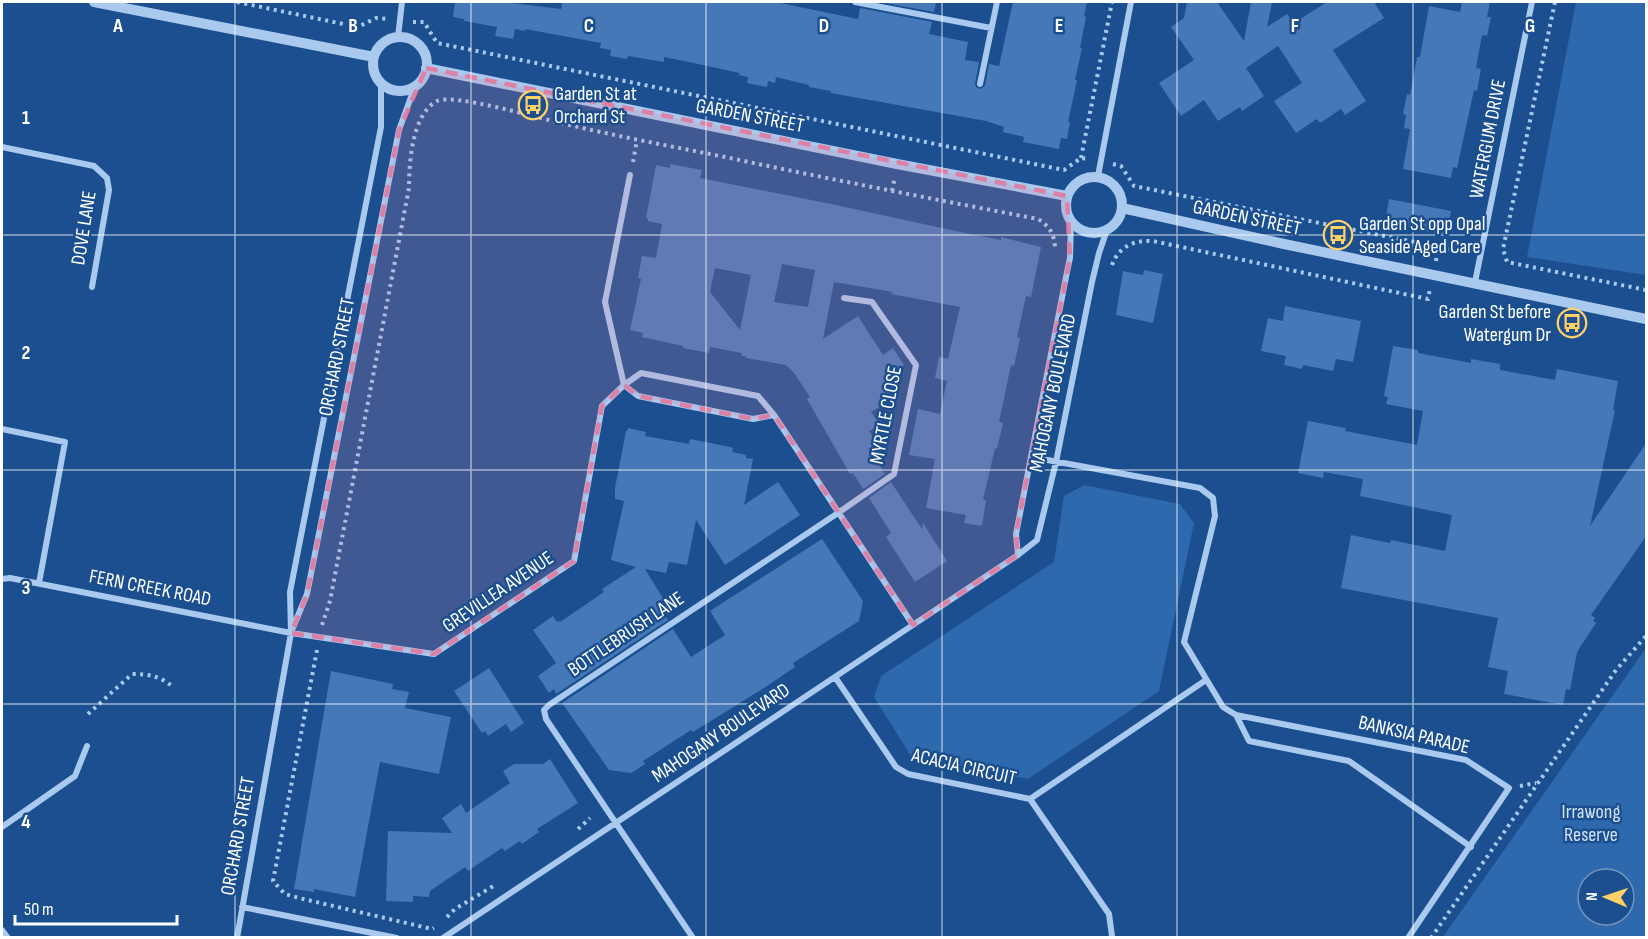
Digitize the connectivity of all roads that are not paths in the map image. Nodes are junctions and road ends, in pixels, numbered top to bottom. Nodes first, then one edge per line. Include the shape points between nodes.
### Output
1 (94, 2) edge
2 (402, 2) edge
3 (855, 2) edge
4 (997, 2) edge
5 (1131, 2) edge
6 (1532, 2) edge
7 (991, 28) junction
8 (398, 37) junction
9 (375, 57) junction
10 (426, 68) junction
11 (381, 82) junction
12 (980, 84) dead end
13 (415, 86) junction
14 (2, 147) edge
15 (630, 175) road end
16 (1098, 176) junction
17 (1067, 196) junction
18 (1122, 208) junction
19 (1071, 222) junction
20 (1107, 230) junction
21 (1475, 282) junction
22 (92, 286) dead end
23 (844, 298) dead end
24 (1647, 318) edge
25 (624, 385) junction
26 (774, 416) junction
27 (2, 429) edge
28 (1031, 457) junction
29 (1056, 462) junction
30 (838, 513) junction
31 (1018, 555) junction
32 (2, 579) edge
33 (39, 583) junction
34 (913, 625) junction
35 (291, 633) junction
36 (834, 677) junction
37 (1206, 680) junction
38 (1236, 715) junction
39 (87, 746) dead end
40 (1030, 799) junction
41 (616, 822) junction
42 (2, 827) edge
43 (1471, 847) junction
44 (243, 907) junction
45 (2, 930) edge
46 (1112, 936) dead end
47 (8, 938) edge
48 (237, 938) edge
49 (397, 938) edge
50 (443, 938) edge
51 (693, 938) edge
52 (1408, 938) edge

1 - 9 street
2 - 8 street
3 - 7 street
4 - 7 street
5 - 16 street
6 - 21 street, WATERGUM DRIVE
7 - 12 street
8 - 9 street via 383,43
8 - 10 street via 408,38 421,47
9 - 11 street via 375,73
10 - 13 street
10 - 17 street, GARDEN STREET
11 - 13 street via 400,90
11 - 35 street, ORCHARD STREET via 381,127 290,592
13 - 35 street, ORCHARD STREET via 399,130 308,594
14 - 22 street, DOVE LANE via 94,166 107,178
15 - 25 street via 605,302
16 - 17 street via 1084,177 1070,188
16 - 18 street via 1116,187
17 - 19 street via 1066,210
18 - 20 street via 1117,221
18 - 21 street, GARDEN STREET
19 - 20 street via 1086,232
19 - 28 street, MAHOGANY BOULEVARD via 1066,277
20 - 29 street, MAHOGANY BOULEVARD via 1092,282
21 - 24 street, GARDEN STREET
23 - 30 street, MYRTLE CLOSE via 872,302 916,365 894,474
25 - 26 street via 638,396 753,419
25 - 26 street, GREVILLEA AVENUE via 641,373 758,396
25 - 35 street, GREVILLEA AVENUE via 602,406 574,561 434,654
26 - 30 street, GREVILLEA AVENUE
27 - 33 street via 65,442
28 - 29 street
28 - 31 street, MAHOGANY BOULEVARD via 1016,534
29 - 31 street, MAHOGANY BOULEVARD via 1037,540
29 - 37 street via 1200,488 1213,498 1215,516 1185,642
30 - 34 street, GREVILLEA AVENUE
30 - 41 street, BOTTLEBRUSH LANE via 544,710 546,719
31 - 34 street, MAHOGANY BOULEVARD
32 - 33 street, FERN CREEK ROAD
33 - 35 street, FERN CREEK ROAD
34 - 36 street, MAHOGANY BOULEVARD
35 - 44 street, ORCHARD STREET
36 - 40 street, ACACIA CIRCUIT via 896,767 908,774
36 - 41 street, MAHOGANY BOULEVARD
37 - 38 street, BANKSIA PARADE via 1223,707
37 - 40 street, ACACIA CIRCUIT
38 - 43 street, BANKSIA PARADE via 1250,741 1349,761
38 - 43 street, BANKSIA PARADE via 1466,760 1509,788
39 - 42 street via 75,776
40 - 46 street via 1109,914
41 - 50 street, MAHOGANY BOULEVARD
41 - 51 street
43 - 52 street, BANKSIA PARADE
44 - 48 street, ORCHARD STREET
44 - 49 street
45 - 47 street

